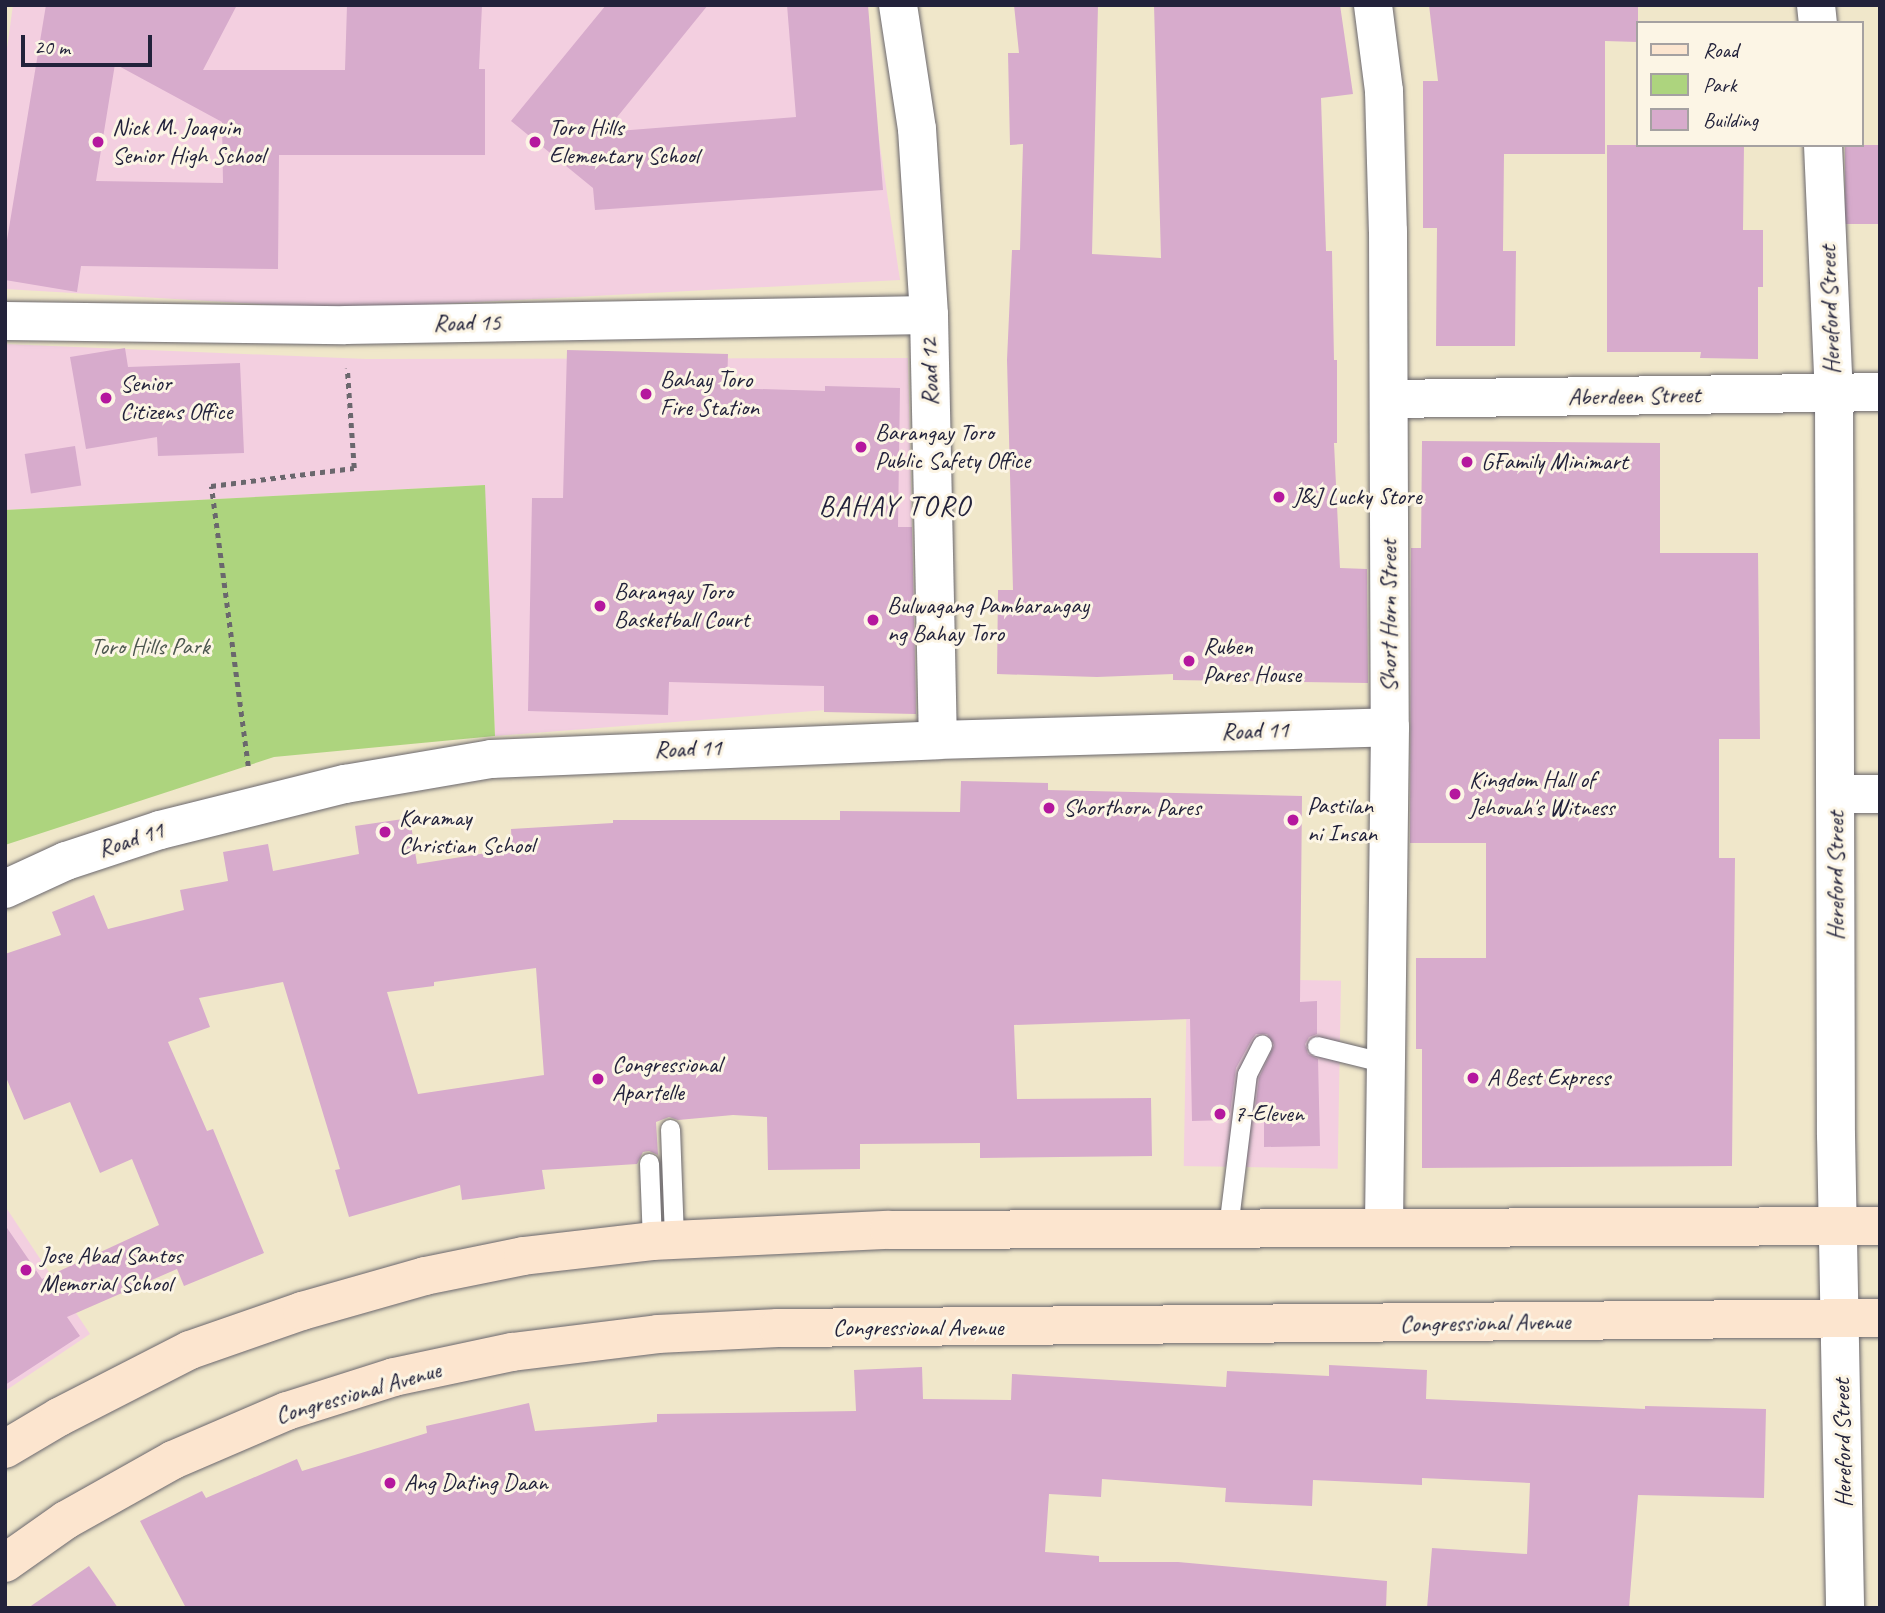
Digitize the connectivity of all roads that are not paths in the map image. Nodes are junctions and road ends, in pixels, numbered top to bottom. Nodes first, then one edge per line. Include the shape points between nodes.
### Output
1 (898, 5) edge
2 (1373, 5) edge
3 (1823, 147) edge
4 (929, 315) junction
5 (5, 321) edge
6 (1880, 391) edge
7 (1834, 394) junction
8 (1389, 399) junction
9 (1390, 727) junction
10 (938, 740) junction
11 (1836, 794) junction
12 (1880, 794) edge
13 (5, 889) edge
14 (1262, 1045) dead end
15 (1317, 1045) dead end
16 (1386, 1063) junction
17 (670, 1129) dead end
18 (649, 1163) dead end
19 (1880, 1226) edge
20 (1384, 1227) junction
21 (1839, 1227) junction
22 (1228, 1228) junction
23 (663, 1240) junction
24 (1880, 1318) edge
25 (1842, 1319) junction
26 (5, 1449) edge
27 (5, 1563) edge
28 (1845, 1608) edge

1 - 4 street, Road 12 via 917,129
2 - 8 street, Short Horn Street via 1384,91
3 - 7 street, Hereford Street
4 - 5 street, Road 15 via 345,325
4 - 10 street, Road 12
6 - 7 street, Aberdeen Street
7 - 8 street, Aberdeen Street
7 - 11 street, Hereford Street
8 - 9 street, Short Horn Street
9 - 10 street, Road 11
9 - 16 street, Short Horn Street
10 - 13 street, Road 11 via 492,760 345,784 160,830 66,861
11 - 12 street
11 - 21 street, Hereford Street
14 - 22 lane via 1247,1074
15 - 16 lane
16 - 20 street, Short Horn Street
17 - 23 lane
18 - 23 lane
19 - 21 main road
20 - 21 main road
20 - 22 main road
21 - 25 street, Hereford Street
22 - 23 main road via 889,1230
23 - 26 main road via 523,1256 425,1276 302,1311 190,1350
24 - 25 main road, Congressional Avenue
25 - 27 main road, Congressional Avenue via 778,1328 658,1335 512,1352 394,1377 287,1410 173,1460 65,1520
25 - 28 street, Hereford Street

